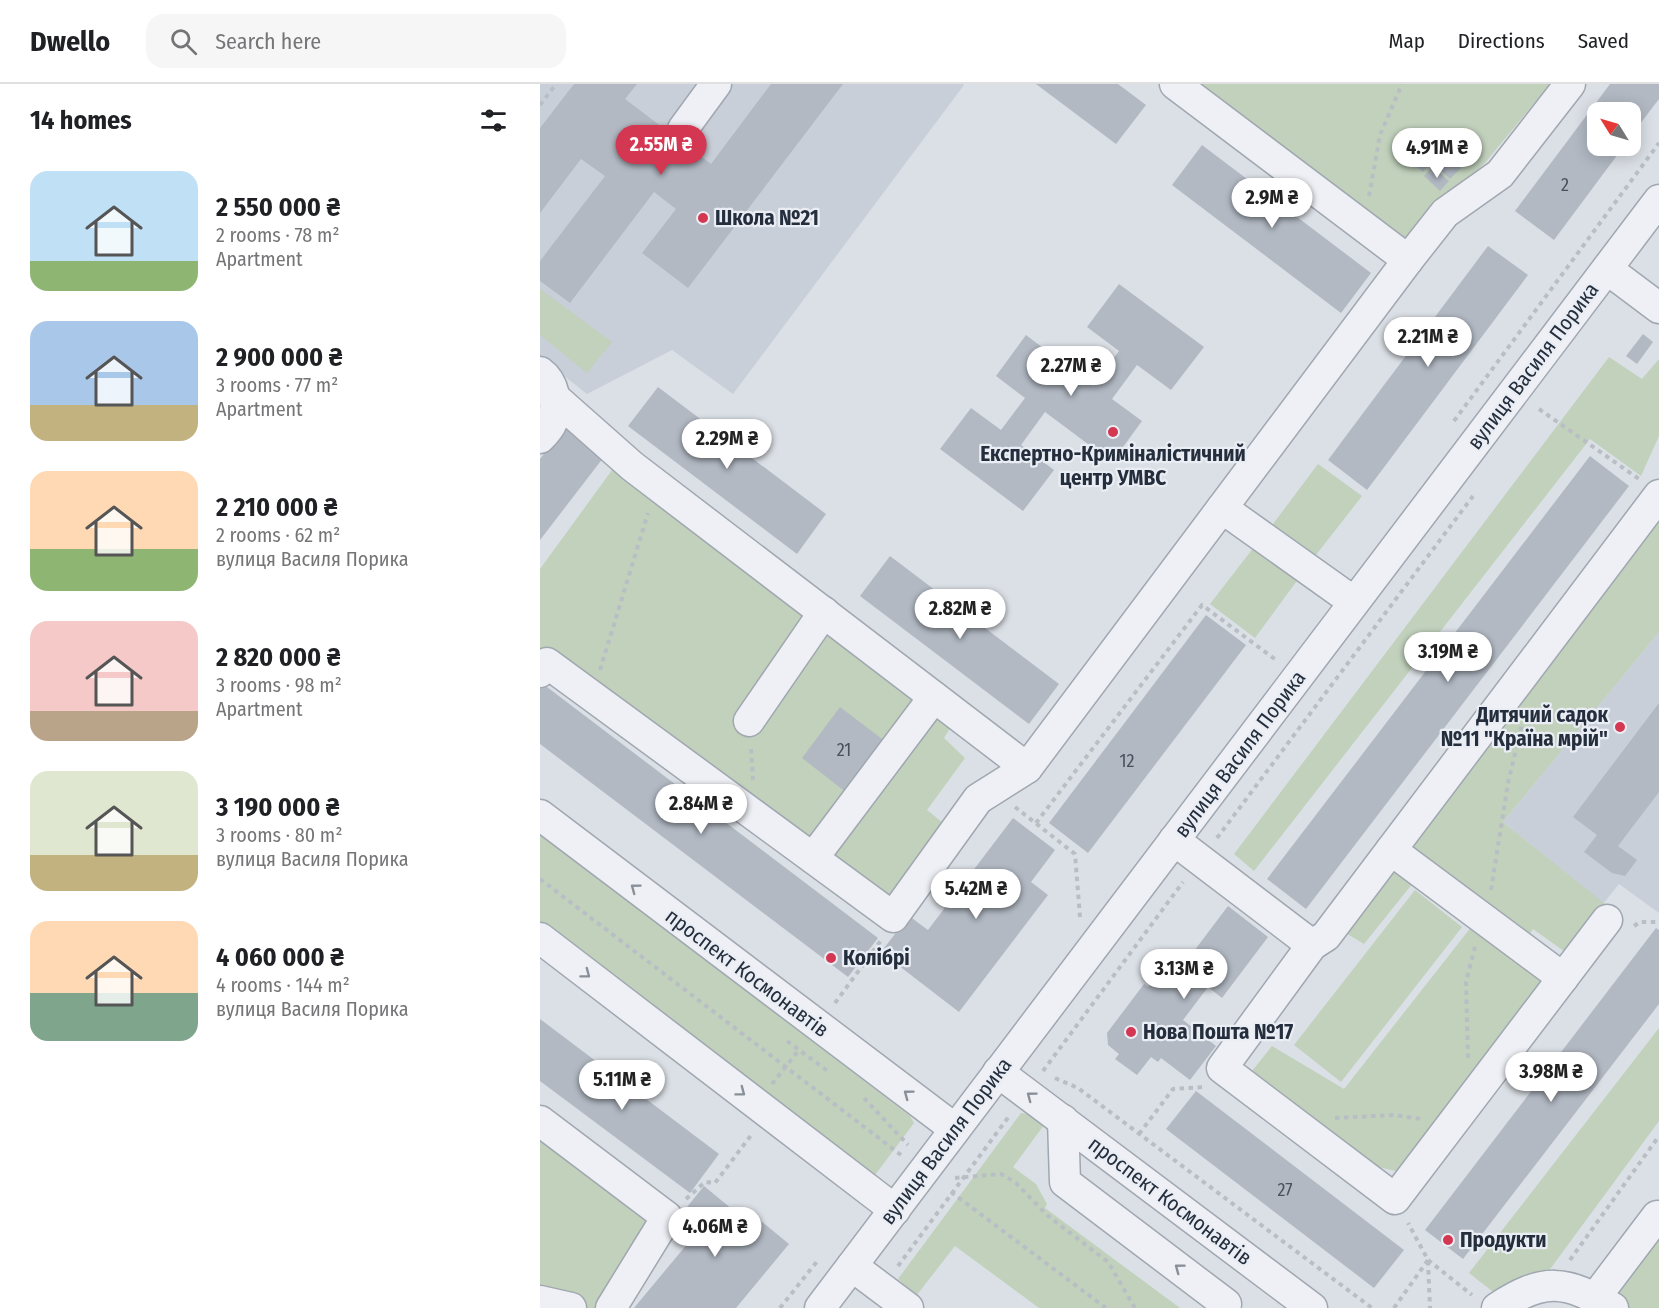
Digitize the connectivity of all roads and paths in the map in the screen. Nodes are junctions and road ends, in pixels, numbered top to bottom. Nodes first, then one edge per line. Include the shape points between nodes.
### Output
1 (556, 84) edge
2 (716, 84) edge
3 (1174, 84) edge
4 (1402, 84) edge
5 (1570, 84) edge
6 (540, 105) edge
7 (683, 129) dead end
8 (1659, 200) edge
9 (1364, 226) junction
10 (1408, 260) junction
11 (1607, 269) junction
12 (1659, 308) edge
13 (540, 372) edge
14 (554, 398) junction
15 (1546, 399) dead end
16 (1539, 409) junction
17 (1532, 418) dead end
18 (540, 438) edge
19 (657, 485) junction
20 (1650, 488) edge
21 (1475, 493) dead end
22 (1222, 508) junction
23 (1354, 603) junction
24 (824, 612) junction
25 (1276, 660) dead end
26 (540, 672) edge
27 (1515, 685) junction
28 (592, 696) junction
29 (934, 697) junction
30 (749, 721) joint
31 (1027, 768) junction
32 (993, 789) junction
33 (540, 816) edge
34 (756, 817) junction
35 (1036, 823) junction
36 (1174, 840) junction
37 (1391, 850) junction
38 (813, 858) junction
39 (1200, 860) junction
40 (540, 879) edge
41 (1080, 918) dead end
42 (1483, 918) junction
43 (1607, 920) dead end
44 (540, 938) edge
45 (1312, 945) junction
46 (1563, 978) junction
47 (1005, 1063) junction
48 (1222, 1068) junction
49 (1034, 1082) junction
50 (1479, 1088) junction
51 (1290, 1119) junction
52 (1063, 1120) junction
53 (540, 1122) edge
54 (1452, 1124) junction
55 (756, 1129) dead end
56 (955, 1129) junction
57 (1139, 1134) junction
58 (1659, 1136) edge
59 (923, 1172) junction
60 (952, 1193) junction
61 (1395, 1198) junction
62 (895, 1210) junction
63 (1657, 1216) dead end
64 (667, 1217) junction
65 (1428, 1260) junction
66 (1255, 1265) junction
67 (852, 1266) junction
68 (1552, 1284) junction
69 (892, 1300) edge
70 (540, 1301) edge
71 (1604, 1303) edge
72 (1488, 1304) edge
73 (1225, 1306) edge
74 (571, 1308) edge
75 (611, 1308) edge
76 (820, 1308) edge
77 (1106, 1308) edge
78 (1312, 1308) edge
79 (1372, 1308) edge
80 (1394, 1308) edge
81 (1430, 1308) edge

1 - 6 path
2 - 7 street
3 - 9 street
4 - 9 path via 1380,135
5 - 10 street via 1500,174 1445,213
8 - 11 street, вулиця Василя Порика
9 - 10 street
10 - 22 street
11 - 12 street
11 - 23 street, вулиця Василя Порика
13 - 14 street via 549,379
14 - 18 street via 552,423
14 - 19 street
15 - 16 path
16 - 17 path
16 - 20 path
19 - 24 street
19 - 28 path
20 - 27 street
21 - 39 path
22 - 23 street
22 - 31 street
23 - 36 street, вулиця Василя Порика
24 - 29 street
24 - 30 street
25 - 35 path via 1202,605
26 - 28 street via 547,663
27 - 37 street
27 - 42 path via 1522,724 1508,783 1494,881
28 - 34 street
29 - 31 street
29 - 38 street
30 - 34 path
31 - 32 street
32 - 35 path
32 - 38 street via 978,799 893,917
56 -> 33 street, проспект Космонавтів
34 - 38 street
35 - 41 path via 1075,854
36 - 39 street
36 - 47 street, вулиця Василя Порика
37 - 42 street
37 - 45 street via 1326,936
39 - 45 street
39 - 49 path
40 - 59 path
42 - 46 street
42 - 50 path via 1466,982 1466,1052
43 - 46 street
44 -> 62 street
45 - 48 street
46 - 50 street
47 - 49 street, проспект Космонавтів
47 - 49 path
47 - 56 street, вулиця Василя Порика
48 - 51 street
48 - 57 path via 1209,1086 1173,1089
52 -> 49 street, проспект Космонавтів
49 - 57 path via 1078,1088
49 - 60 path
50 - 54 street
51 - 54 path via 1395,1114
51 - 61 street
52 - 66 street, проспект Космонавтів
73 -> 52 street via 1065,1182
53 - 64 street
54 - 61 street
55 - 64 path via 715,1183 705,1182
56 - 59 street, вулиця Василя Порика
57 - 79 path
58 - 68 path
59 - 60 path
59 - 62 street, вулиця Василя Порика
60 - 69 path
60 - 77 path
61 - 65 path
62 - 67 street, вулиця Василя Порика
63 - 71 street
64 - 75 street
65 - 72 path
65 - 80 path
65 - 81 path
66 - 73 street
66 - 78 street, проспект Космонавтів
67 - 69 street
67 - 76 street, вулиця Василя Порика
68 - 71 street via 1582,1291
68 - 72 street
70 - 74 street

